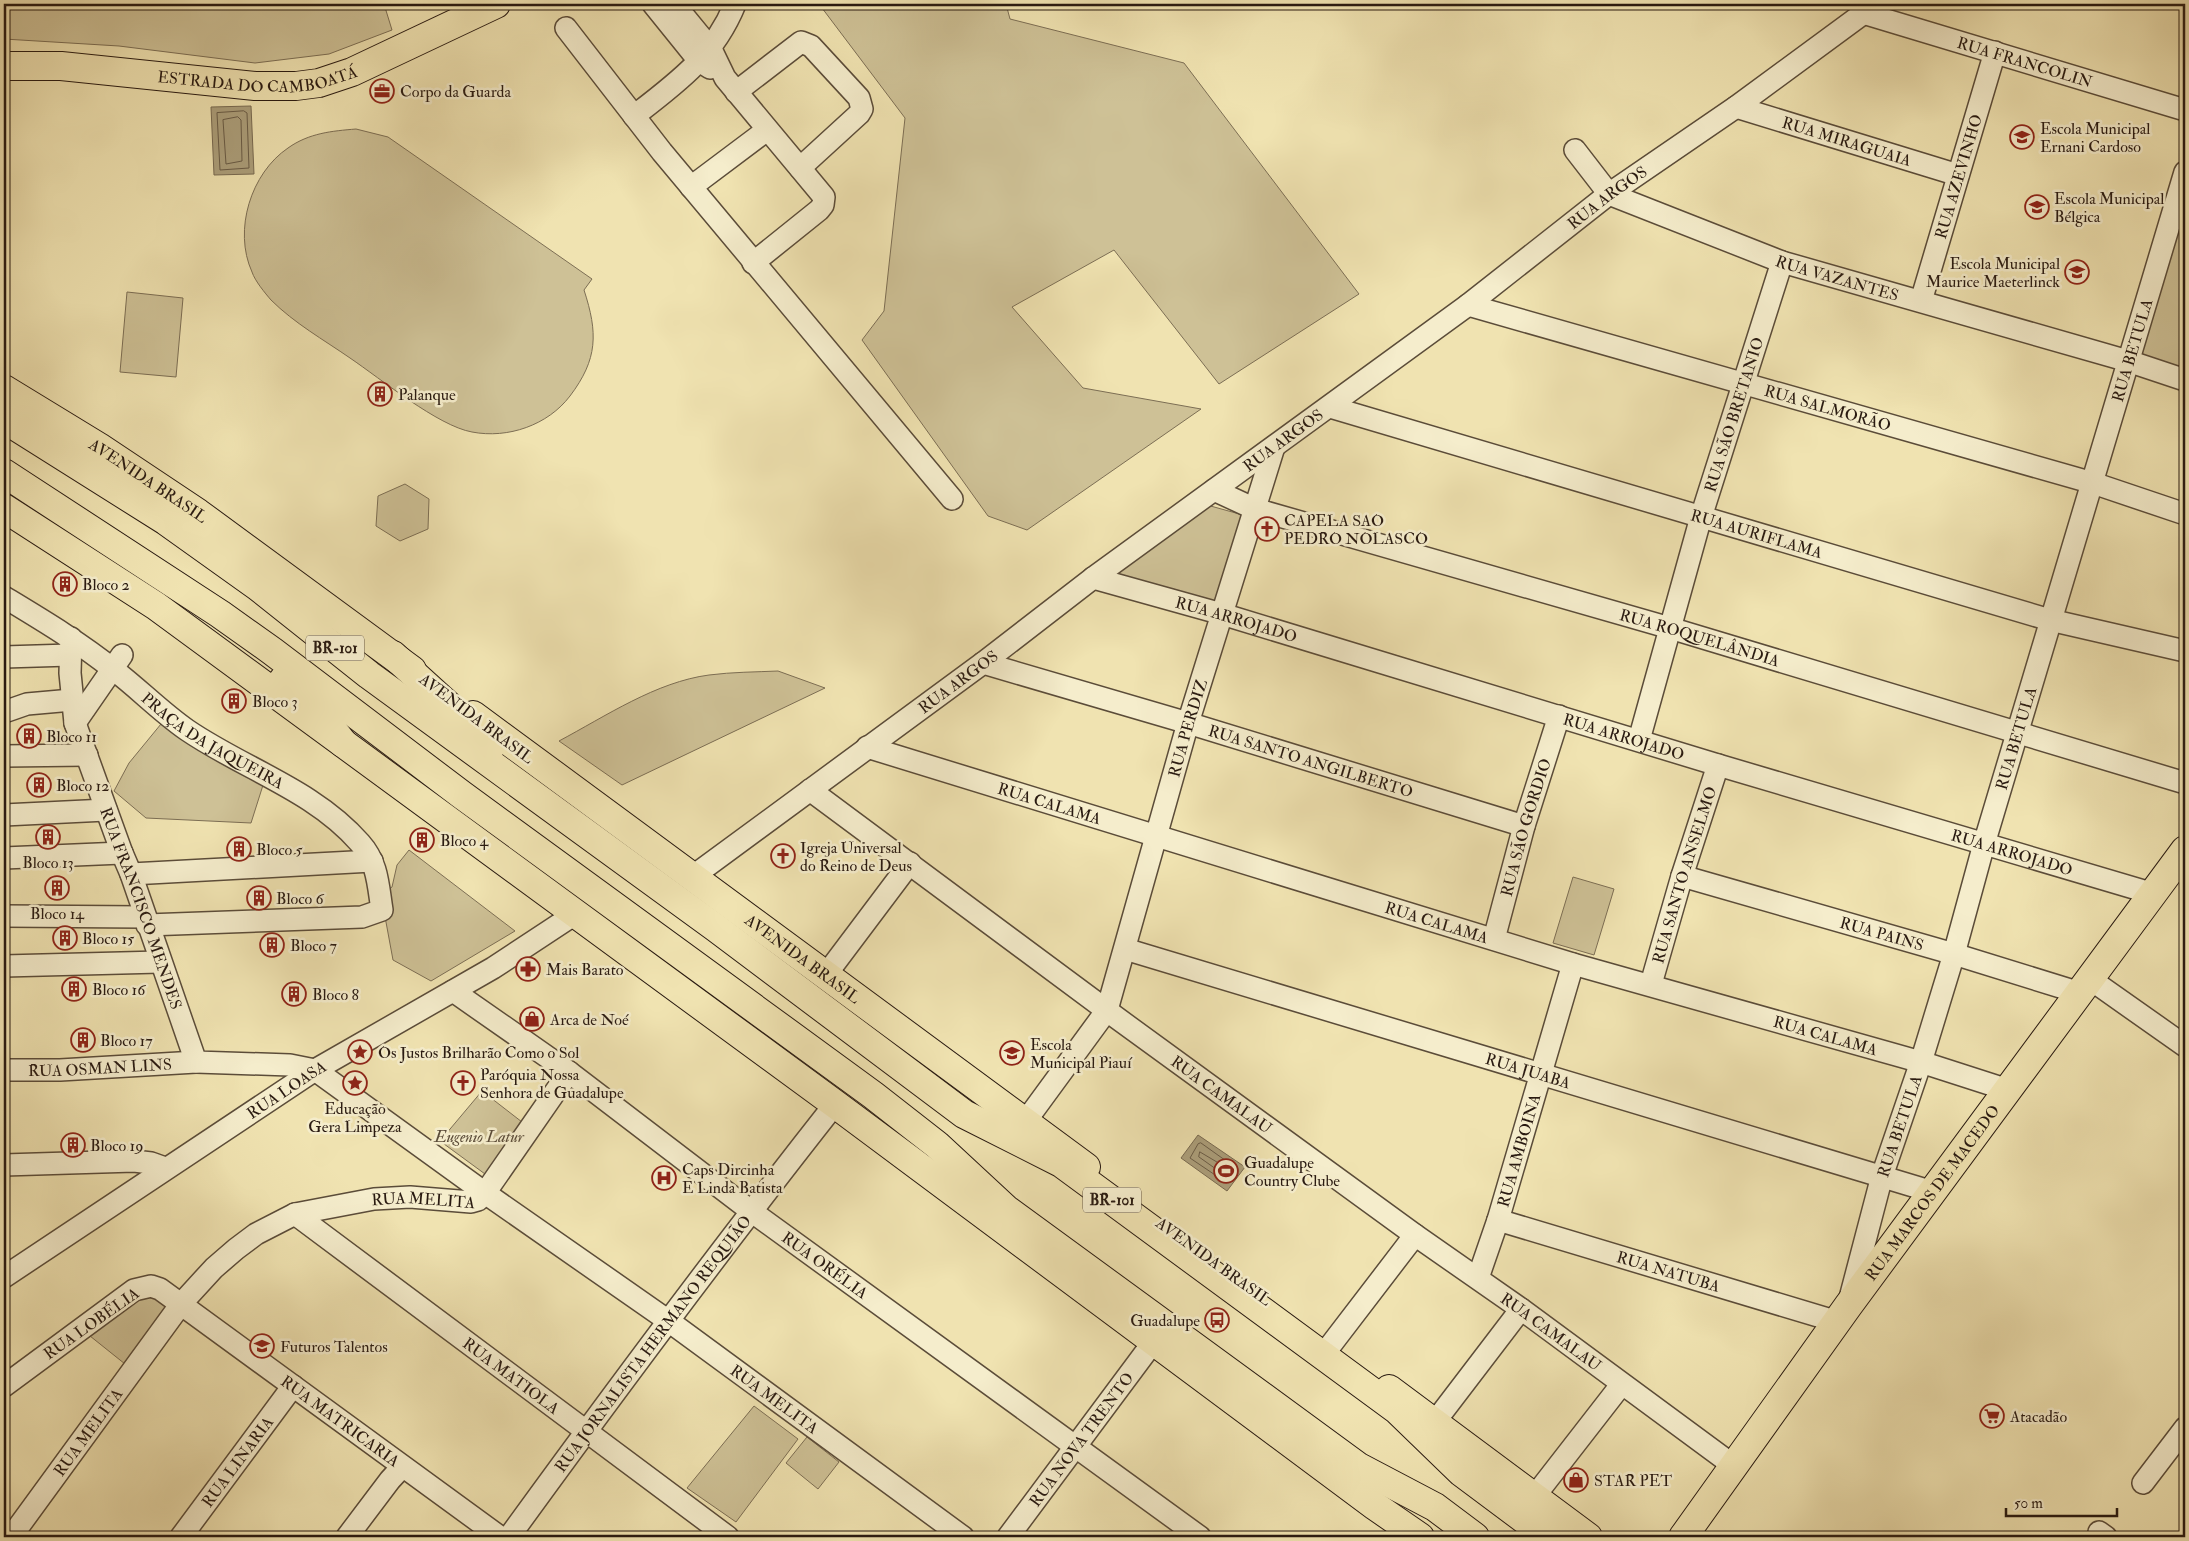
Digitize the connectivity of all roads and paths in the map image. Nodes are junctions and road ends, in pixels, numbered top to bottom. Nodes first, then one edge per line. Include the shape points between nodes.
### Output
1 (496, 4) edge
2 (654, 4) edge
3 (674, 4) edge
4 (735, 4) edge
5 (1869, 8) edge
6 (566, 28) dead end
7 (1995, 52) junction
8 (705, 55) junction
9 (4, 66) edge
10 (730, 85) junction
11 (1736, 107) junction
12 (2185, 110) edge
13 (634, 116) junction
14 (767, 130) junction
15 (1575, 150) dead end
16 (800, 168) junction
17 (2185, 172) edge
18 (1958, 175) junction
19 (691, 187) junction
20 (1609, 194) junction
21 (1782, 262) junction
22 (753, 263) junction
23 (1921, 301) junction
24 (1468, 305) junction
25 (2128, 361) junction
26 (2185, 380) edge
27 (1745, 382) junction
28 (5, 391) edge
29 (1330, 407) junction
30 (4, 419) edge
31 (1274, 447) junction
32 (4, 474) edge
33 (2093, 483) junction
34 (1214, 490) junction
35 (952, 499) dead end
36 (4, 508) edge
37 (1255, 509) junction
38 (2185, 514) edge
39 (1701, 517) junction
40 (115, 546) junction
41 (1093, 578) junction
42 (4, 597) edge
43 (1222, 614) junction
44 (2050, 620) junction
45 (1670, 628) junction
46 (71, 647) junction
47 (2185, 651) edge
48 (393, 655) junction
49 (4, 657) edge
50 (118, 662) junction
51 (983, 663) junction
52 (72, 700) junction
53 (4, 712) edge
54 (1560, 716) junction
55 (75, 722) junction
56 (1188, 722) junction
57 (2018, 732) junction
58 (1639, 740) junction
59 (343, 743) junction
60 (866, 748) junction
61 (86, 755) junction
62 (4, 756) edge
63 (1718, 765) junction
64 (2185, 783) edge
65 (810, 790) junction
66 (106, 810) junction
67 (4, 815) edge
68 (1524, 826) junction
69 (1156, 835) junction
70 (600, 844) junction
71 (1984, 844) junction
72 (2185, 850) edge
73 (122, 853) junction
74 (4, 858) edge
75 (372, 861) junction
76 (910, 863) junction
77 (131, 874) junction
78 (1682, 876) junction
79 (692, 877) junction
80 (2154, 894) junction
81 (575, 914) junction
82 (4, 916) edge
83 (146, 921) junction
84 (1494, 938) junction
85 (1125, 950) junction
86 (1954, 954) junction
87 (160, 962) junction
88 (1573, 964) junction
89 (4, 966) edge
90 (824, 976) junction
91 (1652, 984) junction
92 (2085, 986) junction
93 (453, 991) junction
94 (1107, 1010) junction
95 (2185, 1046) edge
96 (196, 1062) junction
97 (1921, 1062) junction
98 (4, 1070) edge
99 (315, 1070) junction
100 (569, 1072) junction
101 (1540, 1074) junction
102 (2008, 1090) junction
103 (834, 1104) junction
104 (1025, 1122) junction
105 (4, 1165) edge
106 (165, 1168) junction
107 (1882, 1176) junction
108 (1933, 1192) junction
109 (485, 1193) junction
110 (751, 1210) junction
111 (295, 1214) junction
112 (1498, 1220) junction
113 (1415, 1236) junction
114 (4, 1277) edge
115 (1478, 1278) junction
116 (181, 1304) junction
117 (1520, 1309) junction
118 (1843, 1314) junction
119 (670, 1322) junction
120 (1154, 1340) junction
121 (1330, 1346) junction
122 (1621, 1384) junction
123 (4, 1386) edge
124 (293, 1386) junction
125 (1434, 1423) junction
126 (2185, 1428) edge
127 (586, 1431) junction
128 (1074, 1445) junction
129 (1734, 1466) junction
130 (402, 1467) junction
131 (2143, 1483) dead end
132 (1534, 1497) junction
133 (11, 1537) edge
134 (181, 1537) edge
135 (348, 1537) edge
136 (500, 1537) edge
137 (510, 1537) edge
138 (728, 1537) edge
139 (963, 1537) edge
140 (1008, 1537) edge
141 (1200, 1537) edge
142 (1420, 1537) edge
143 (1475, 1537) edge
144 (1548, 1537) edge
145 (1588, 1537) edge
146 (1683, 1537) edge

1 - 9 main road, ESTRADA DO CAMBOATÁ via 352,72 319,83 296,86 255,86 61,66
2 - 8 street
3 - 8 street
4 - 8 street
5 - 7 street, RUA FRANCOLIN
5 - 11 street, RUA ARGOS
6 - 13 street
7 - 12 street, RUA FRANCOLIN
7 - 18 street, RUA AZEVINHO
8 - 10 street
8 - 13 street via 677,83
10 - 14 street
10 - 16 street via 801,42 811,46 859,98 862,109 859,114
11 - 18 street, RUA MIRAGUAIA
11 - 20 street, RUA ARGOS
13 - 19 street
14 - 16 street
14 - 19 street
15 - 20 street
16 - 22 street via 824,198 823,205
17 - 25 street, RUA BETULA
18 - 23 street, RUA AZEVINHO
19 - 22 street
20 - 21 street, RUA VAZANTES
20 - 24 street, RUA ARGOS
21 - 23 street, RUA VAZANTES
21 - 27 street, RUA SÃO BRETANIO
22 - 35 street
23 - 25 street, RUA VAZANTES
24 - 27 street, RUA SALMORÃO
24 - 29 street, RUA ARGOS
25 - 26 street, RUA VAZANTES
25 - 33 street, RUA BETULA
27 - 33 street, RUA SALMORÃO
27 - 39 street, RUA SÃO BRETANIO
28 - 48 main road, AVENIDA BRASIL via 99,447 198,513
29 - 31 street, RUA ARGOS
29 - 39 street, RUA AURIFLAMA
30 - 70 main road, AVENIDA BRASIL / BR-101 via 166,521
31 - 34 street, RUA ARGOS
31 - 37 street, RUA PERDIZ
32 - 40 main road, BR-101
33 - 38 street, RUA SALMORÃO
33 - 44 street, RUA BETULA
34 - 37 street, RUA ROQUELÂNDIA
34 - 41 street, RUA ARGOS
36 - 59 main road via 156,606
37 - 43 street, RUA PERDIZ
37 - 45 street, RUA ROQUELÂNDIA
39 - 44 street, RUA AURIFLAMA
39 - 45 street, RUA SÃO BRETANIO
40 - 59 main road via 283,680 317,710
40 - 143 main road, BR-101 via 272,651 462,795 873,1095 937,1145 1022,1221 1359,1466 1435,1507
41 - 43 street, RUA ARROJADO
41 - 51 street, RUA ARGOS
42 - 46 street, PRAÇA DA JAQUEIRA
43 - 54 street, RUA ARROJADO
43 - 56 street, RUA PERDIZ
44 - 47 street, RUA AURIFLAMA
44 - 57 street, RUA BETULA
45 - 57 street, RUA ROQUELÂNDIA
45 - 58 street, RUA SÃO BRETANIO
46 - 49 street
46 - 50 street, PRAÇA DA JAQUEIRA
46 - 52 street, RUA FRANCISCO MENDES
48 - 70 main road
48 - 79 main road, AVENIDA BRASIL
50 - 55 street
50 - 75 street, PRAÇA DA JAQUEIRA via 186,729 330,814 360,843
51 - 56 street, RUA SANTO ANGILBERTO
51 - 60 street, RUA ARGOS
52 - 53 street via 27,704
52 - 55 street, RUA FRANCISCO MENDES
54 - 58 street, RUA ARROJADO
54 - 68 street, RUA SÃO GORDIO
55 - 61 street, RUA FRANCISCO MENDES
56 - 68 street, RUA SANTO ANGILBERTO
56 - 69 street, RUA PERDIZ
57 - 64 street, RUA ROQUELÂNDIA
57 - 71 street, RUA BETULA
58 - 63 street, RUA ARROJADO
59 - 81 main road
60 - 65 street, RUA ARGOS
60 - 69 street, RUA CALAMA
61 - 62 street
61 - 66 street, RUA FRANCISCO MENDES
63 - 71 street, RUA ARROJADO
63 - 78 street, RUA SANTO ANSELMO
65 - 76 street, RUA CAMALAU
65 - 79 street, RUA ARGOS
66 - 67 street
66 - 73 street, RUA FRANCISCO MENDES
68 - 84 street, RUA SÃO GORDIO
69 - 84 street, RUA CALAMA
69 - 85 street, RUA PERDIZ
70 - 144 main road, AVENIDA BRASIL / BR-101 via 964,1114 1061,1163 1397,1410 1460,1472
71 - 80 street, RUA ARROJADO
71 - 86 street, RUA BETULA
72 - 80 main road, RUA MARCOS DE MACEDO
73 - 74 street
73 - 77 street, RUA FRANCISCO MENDES
75 - 77 street
75 - 83 street, PRAÇA DA JAQUEIRA via 379,877 382,910 352,919
76 - 90 street
76 - 94 street, RUA CAMALAU
77 - 83 street, RUA FRANCISCO MENDES
78 - 86 street, RUA PAINS
78 - 91 street, RUA SANTO ANSELMO
79 - 90 main road, AVENIDA BRASIL
80 - 92 main road, RUA MARCOS DE MACEDO
81 - 93 street, RUA LOASA
81 - 103 main road
82 - 83 street
83 - 87 street, RUA FRANCISCO MENDES
84 - 88 street, RUA CALAMA
85 - 94 street, RUA PERDIZ
85 - 101 street, RUA JUABA
86 - 92 street, RUA PAINS
86 - 97 street, RUA BETULA
87 - 89 street
87 - 96 street, RUA FRANCISCO MENDES
88 - 91 street, RUA CALAMA
88 - 101 street, RUA AMBOINA
90 - 104 main road, AVENIDA BRASIL
91 - 97 street, RUA CALAMA
92 - 95 street, RUA PAINS
92 - 102 main road, RUA MARCOS DE MACEDO
93 - 99 street, RUA LOASA
93 - 100 street, RUA ORÉLIA
94 - 104 street, RUA PERDIZ
94 - 113 street, RUA CAMALAU
96 - 98 street, RUA OSMAN LINS
96 - 99 street via 290,1065
97 - 102 street, RUA CALAMA
97 - 107 street, RUA BETULA
99 - 106 street, RUA LOASA
99 - 109 street
100 - 109 street
100 - 110 street, RUA ORÉLIA
101 - 107 street, RUA JUABA
101 - 112 street, RUA AMBOINA
102 - 108 main road, RUA MARCOS DE MACEDO
103 - 110 street, RUA JORNALISTA HERMANO REQUIÃO
103 - 120 main road
104 - 121 main road, AVENIDA BRASIL
105 - 106 street via 134,1161
106 - 114 street, RUA LOASA
107 - 108 street, RUA JUABA
107 - 118 street, RUA BETULA
108 - 118 main road, RUA MARCOS DE MACEDO
109 - 111 street, RUA MELITA via 471,1202 410,1197 374,1199
109 - 119 street, RUA MELITA
110 - 119 street, RUA JORNALISTA HERMANO REQUIÃO
110 - 128 street, RUA ORÉLIA
111 - 116 street, RUA MELITA via 256,1234 236,1249
111 - 127 street, RUA MATIOLA
112 - 115 street, RUA AMBOINA
112 - 118 street, RUA NATUBA
113 - 115 street, RUA CAMALAU
113 - 121 street
115 - 117 street, RUA CAMALAU
116 - 123 street, RUA LOBÉLIA via 151,1286 134,1290
116 - 124 street, RUA MATRICARIA
116 - 133 street, RUA MELITA
117 - 122 street, RUA CAMALAU
117 - 125 street
118 - 129 main road, RUA MARCOS DE MACEDO
119 - 127 street, RUA JORNALISTA HERMANO REQUIÃO
119 - 139 street, RUA MELITA
120 - 128 street, RUA NOVA TRENTO
120 - 142 main road
121 - 125 main road, AVENIDA BRASIL
122 - 129 street, RUA CAMALAU
122 - 132 street
124 - 130 street, RUA MATRICARIA
124 - 134 street, RUA LINARIA
125 - 132 main road, AVENIDA BRASIL
126 - 131 street
127 - 137 street, RUA JORNALISTA HERMANO REQUIÃO
127 - 138 street, RUA MATIOLA
128 - 140 street, RUA NOVA TRENTO
128 - 141 street, RUA ORÉLIA
129 - 146 main road, RUA MARCOS DE MACEDO
130 - 135 street
130 - 136 street, RUA MATRICARIA
132 - 145 main road, AVENIDA BRASIL

